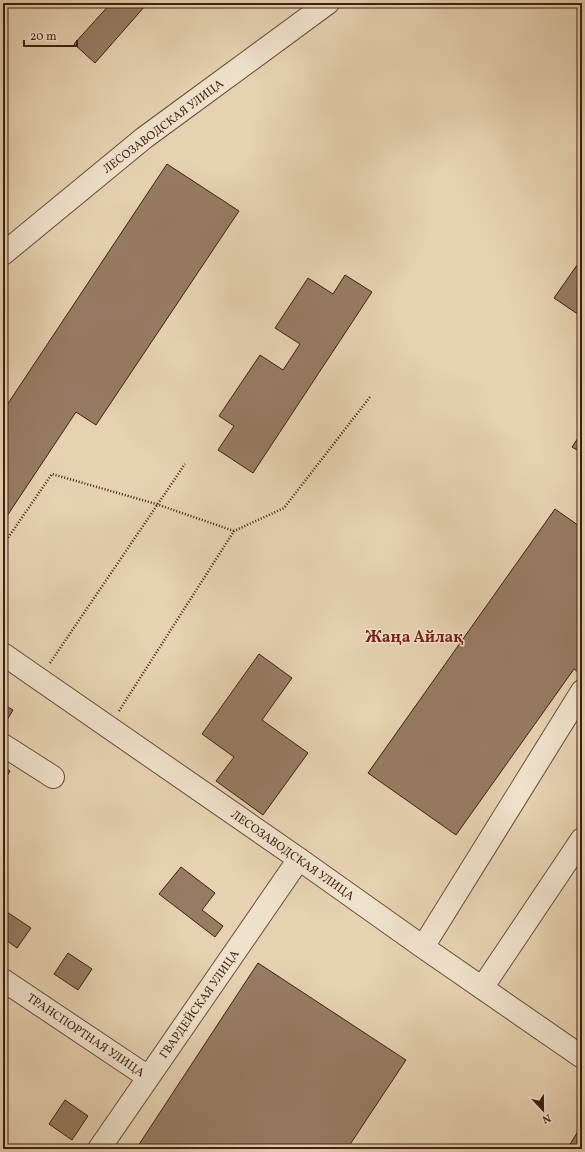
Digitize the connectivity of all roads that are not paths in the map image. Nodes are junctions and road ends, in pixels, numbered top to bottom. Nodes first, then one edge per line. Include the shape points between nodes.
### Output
1 (328, 3) edge
2 (3, 254) edge
3 (3, 654) edge
4 (582, 691) edge
5 (3, 744) edge
6 (53, 777) dead end
7 (582, 839) edge
8 (300, 859) junction
9 (423, 948) junction
10 (5, 985) edge
11 (482, 988) junction
12 (582, 1057) edge
13 (148, 1077) junction
14 (99, 1149) edge

1 - 2 street, ЛЕСОЗАВОДСКАЯ УЛИЦА via 144,138
3 - 8 street, ЛЕСОЗАВОДСКАЯ УЛИЦА
4 - 9 street
5 - 6 street
7 - 11 street
8 - 9 street, ЛЕСОЗАВОДСКАЯ УЛИЦА
8 - 13 street, ГВАРДЕЙСКАЯ УЛИЦА
9 - 11 street, ЛЕСОЗАВОДСКАЯ УЛИЦА
10 - 13 street, ТРАНСПОРТНАЯ УЛИЦА
11 - 12 street, ЛЕСОЗАВОДСКАЯ УЛИЦА
13 - 14 street, ГВАРДЕЙСКАЯ УЛИЦА

